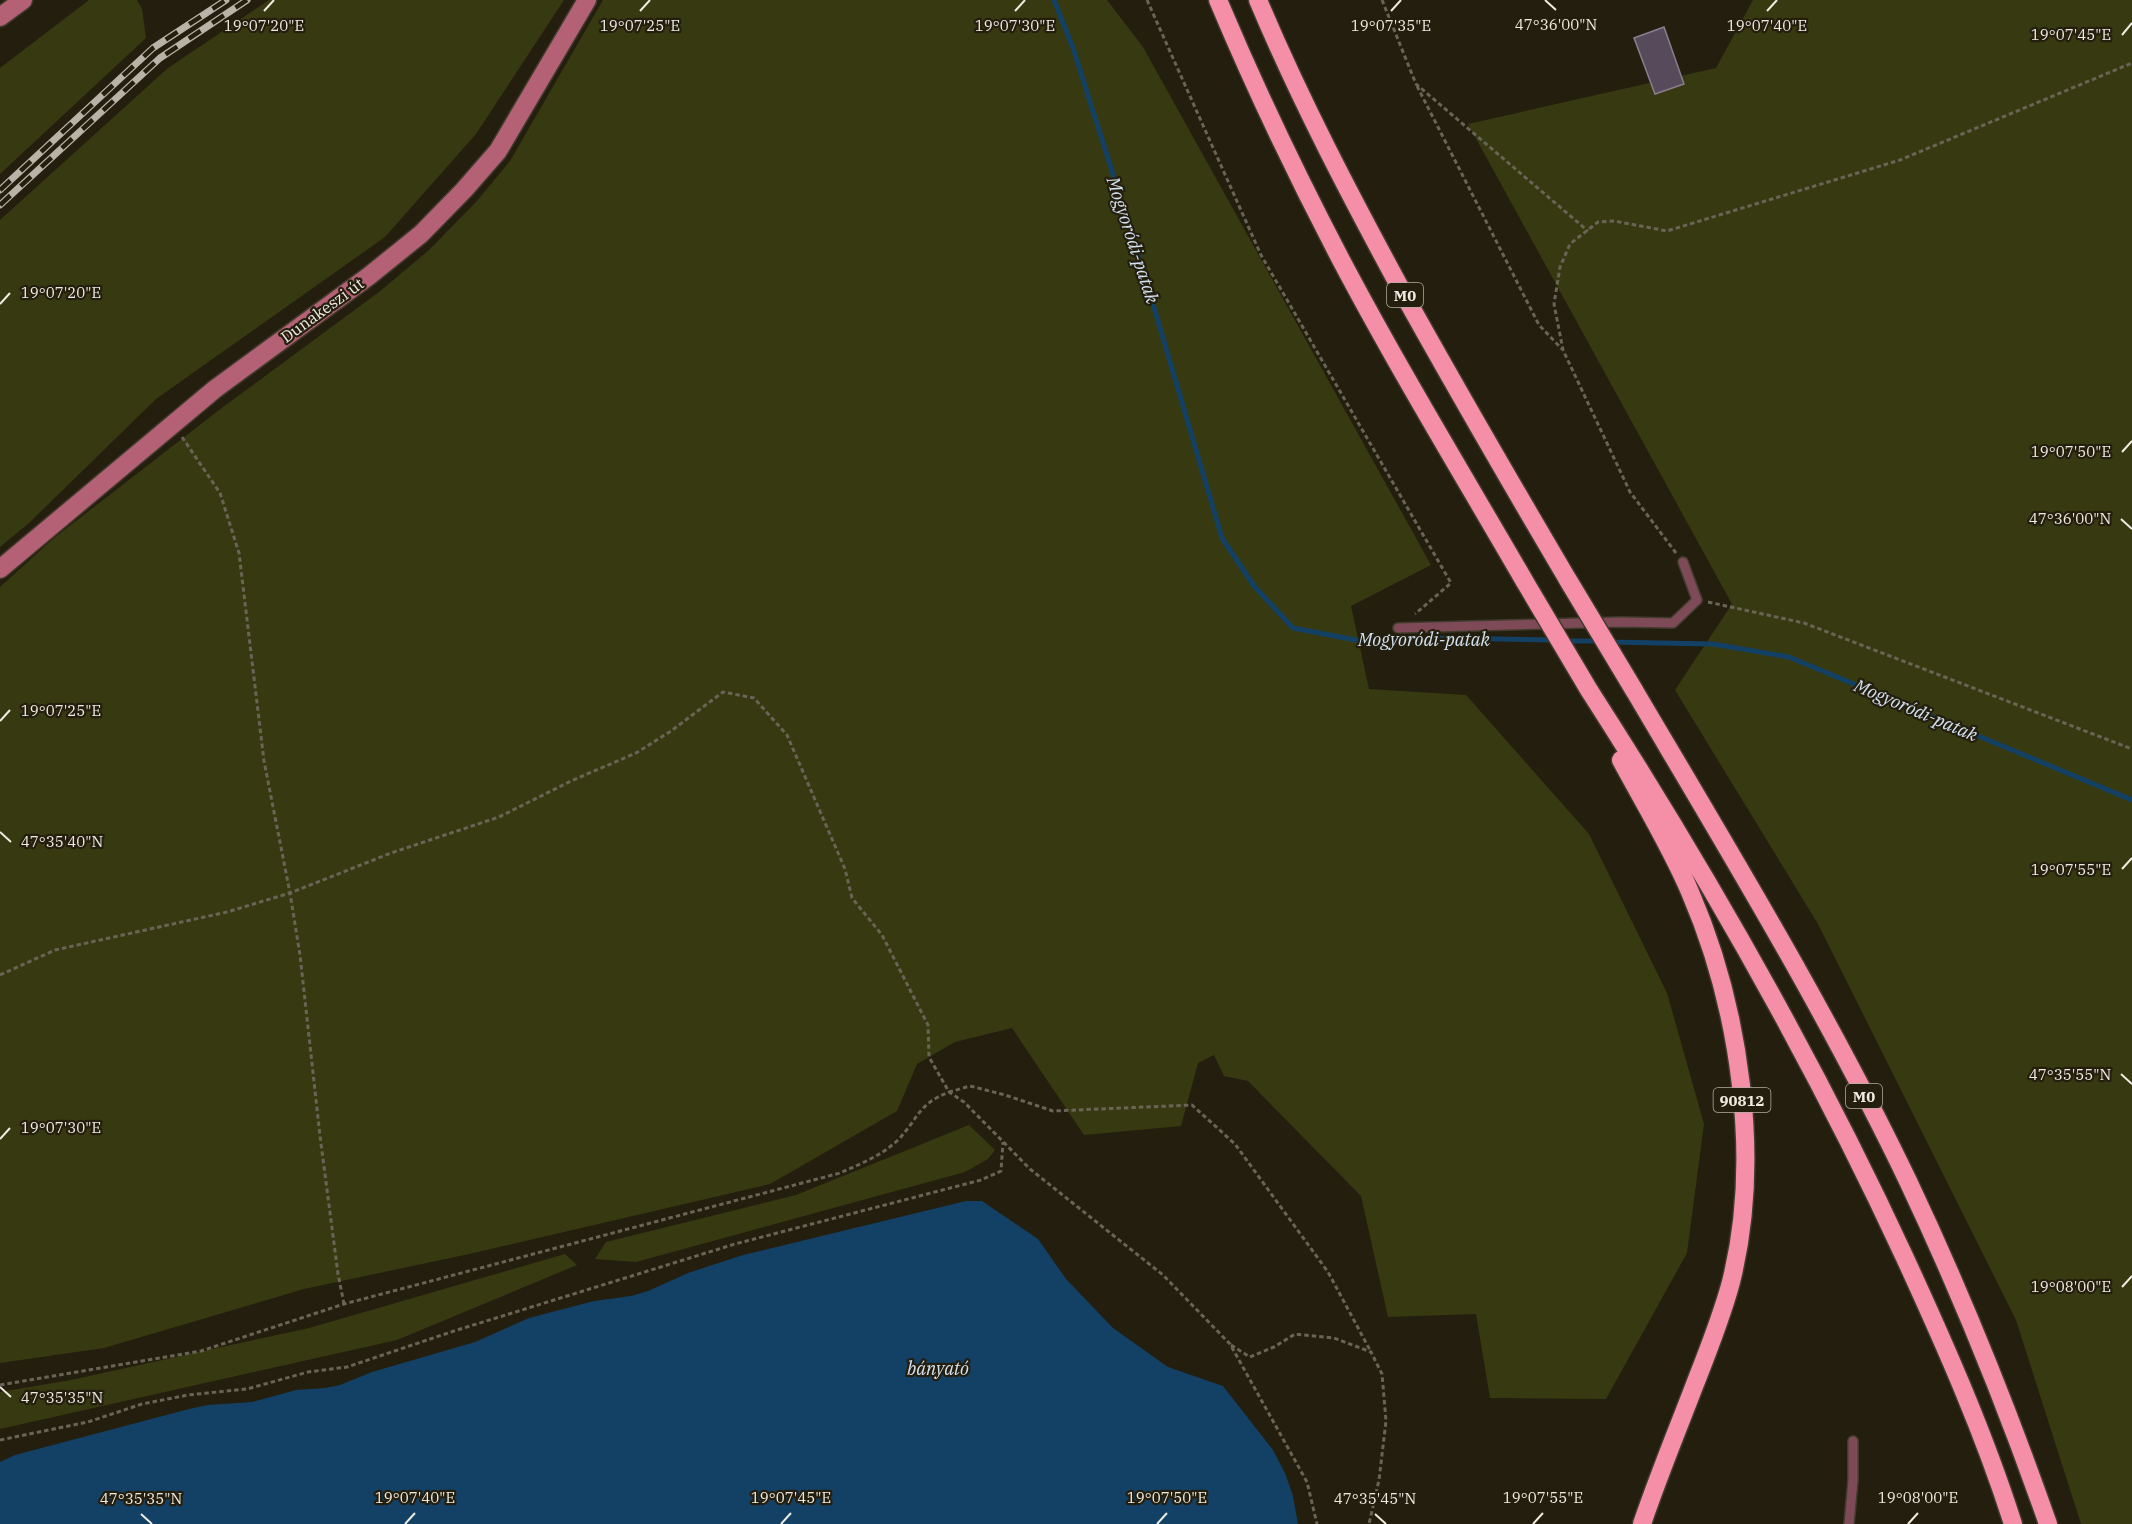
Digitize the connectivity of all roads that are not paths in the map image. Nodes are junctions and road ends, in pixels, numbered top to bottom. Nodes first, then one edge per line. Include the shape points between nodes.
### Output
1 (23, 0) edge
2 (586, 0) edge
3 (1218, 0) edge
4 (1258, 0) edge
5 (0, 17) edge
6 (1683, 562) road end
7 (0, 569) edge
8 (1398, 628) road end
9 (1589, 690) junction
10 (1853, 1441) dead end
11 (1642, 1524) edge
12 (1849, 1524) edge
13 (2013, 1524) edge
14 (2048, 1524) edge

1 - 5 street
2 - 7 street, Dunakeszi út via 498,151 421,234 215,389
3 - 9 highway, M0, bridge via 1338,255
4 - 14 highway, M0, bridge via 1372,236 1478,427 1724,841 1908,1181 1977,1336
6 - 8 lane via 1697,600 1672,623
9 - 11 highway, 90812 via 1617,753 1690,891 1709,943 1725,1000 1745,1122 1745,1189 1730,1283
9 - 13 highway, M0 via 1730,921 1842,1129 1950,1357
10 - 12 lane

